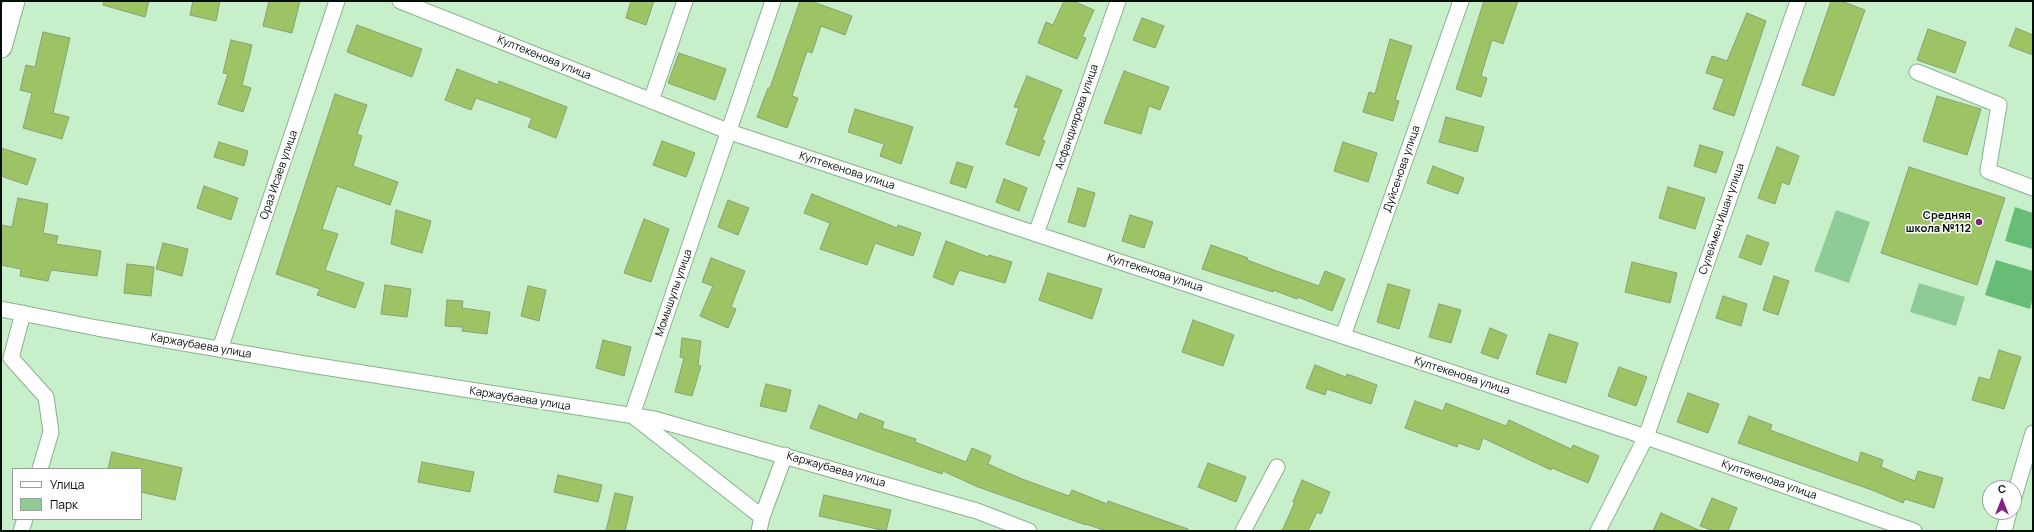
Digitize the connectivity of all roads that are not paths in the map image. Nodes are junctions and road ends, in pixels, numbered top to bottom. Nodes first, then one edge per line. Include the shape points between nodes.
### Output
1 (337, 1) edge
2 (400, 1) edge
3 (685, 1) edge
4 (773, 1) edge
5 (1118, 1) edge
6 (1461, 1) edge
7 (1798, 1) edge
8 (10, 2) edge
9 (1, 47) edge
10 (1917, 72) dead end
11 (651, 101) junction
12 (730, 132) junction
13 (2033, 188) edge
14 (1036, 234) junction
15 (1, 309) edge
16 (23, 313) junction
17 (1343, 336) junction
18 (220, 350) junction
19 (632, 415) junction
20 (2033, 434) edge
21 (1646, 437) junction
22 (785, 455) junction
23 (40, 468) edge
24 (1277, 468) dead end
25 (2019, 480) edge
26 (25, 520) edge
27 (2007, 520) edge
28 (760, 524) edge
29 (21, 531) edge
30 (1029, 531) edge
31 (1243, 531) edge
32 (1598, 531) edge
33 (1914, 531) edge
34 (2004, 531) edge

1 - 18 street, Ораз Исаев улица
2 - 11 street, Култекенова улица
3 - 11 street
4 - 12 street, Момышулы улица
5 - 14 street, Асфандиярова улица
6 - 17 street, Дуйсенова улица
7 - 21 street, Сулеймен Ишан улица
8 - 9 street
10 - 13 street via 1999,104 1988,172
11 - 12 street, Култекенова улица
12 - 14 street, Култекенова улица
12 - 19 street, Момышулы улица
14 - 17 street, Култекенова улица
15 - 16 street, Каржаубаева улица
16 - 18 street, Каржаубаева улица
16 - 23 street via 11,358 46,397 51,432
17 - 21 street, Култекенова улица
18 - 19 street, Каржаубаева улица via 529,401
19 - 22 street, Каржаубаева улица
19 - 28 street
20 - 25 street
21 - 32 street
21 - 33 street, Култекенова улица
22 - 28 street
22 - 30 street, Каржаубаева улица via 977,511
24 - 31 street
26 - 29 street
27 - 34 street

